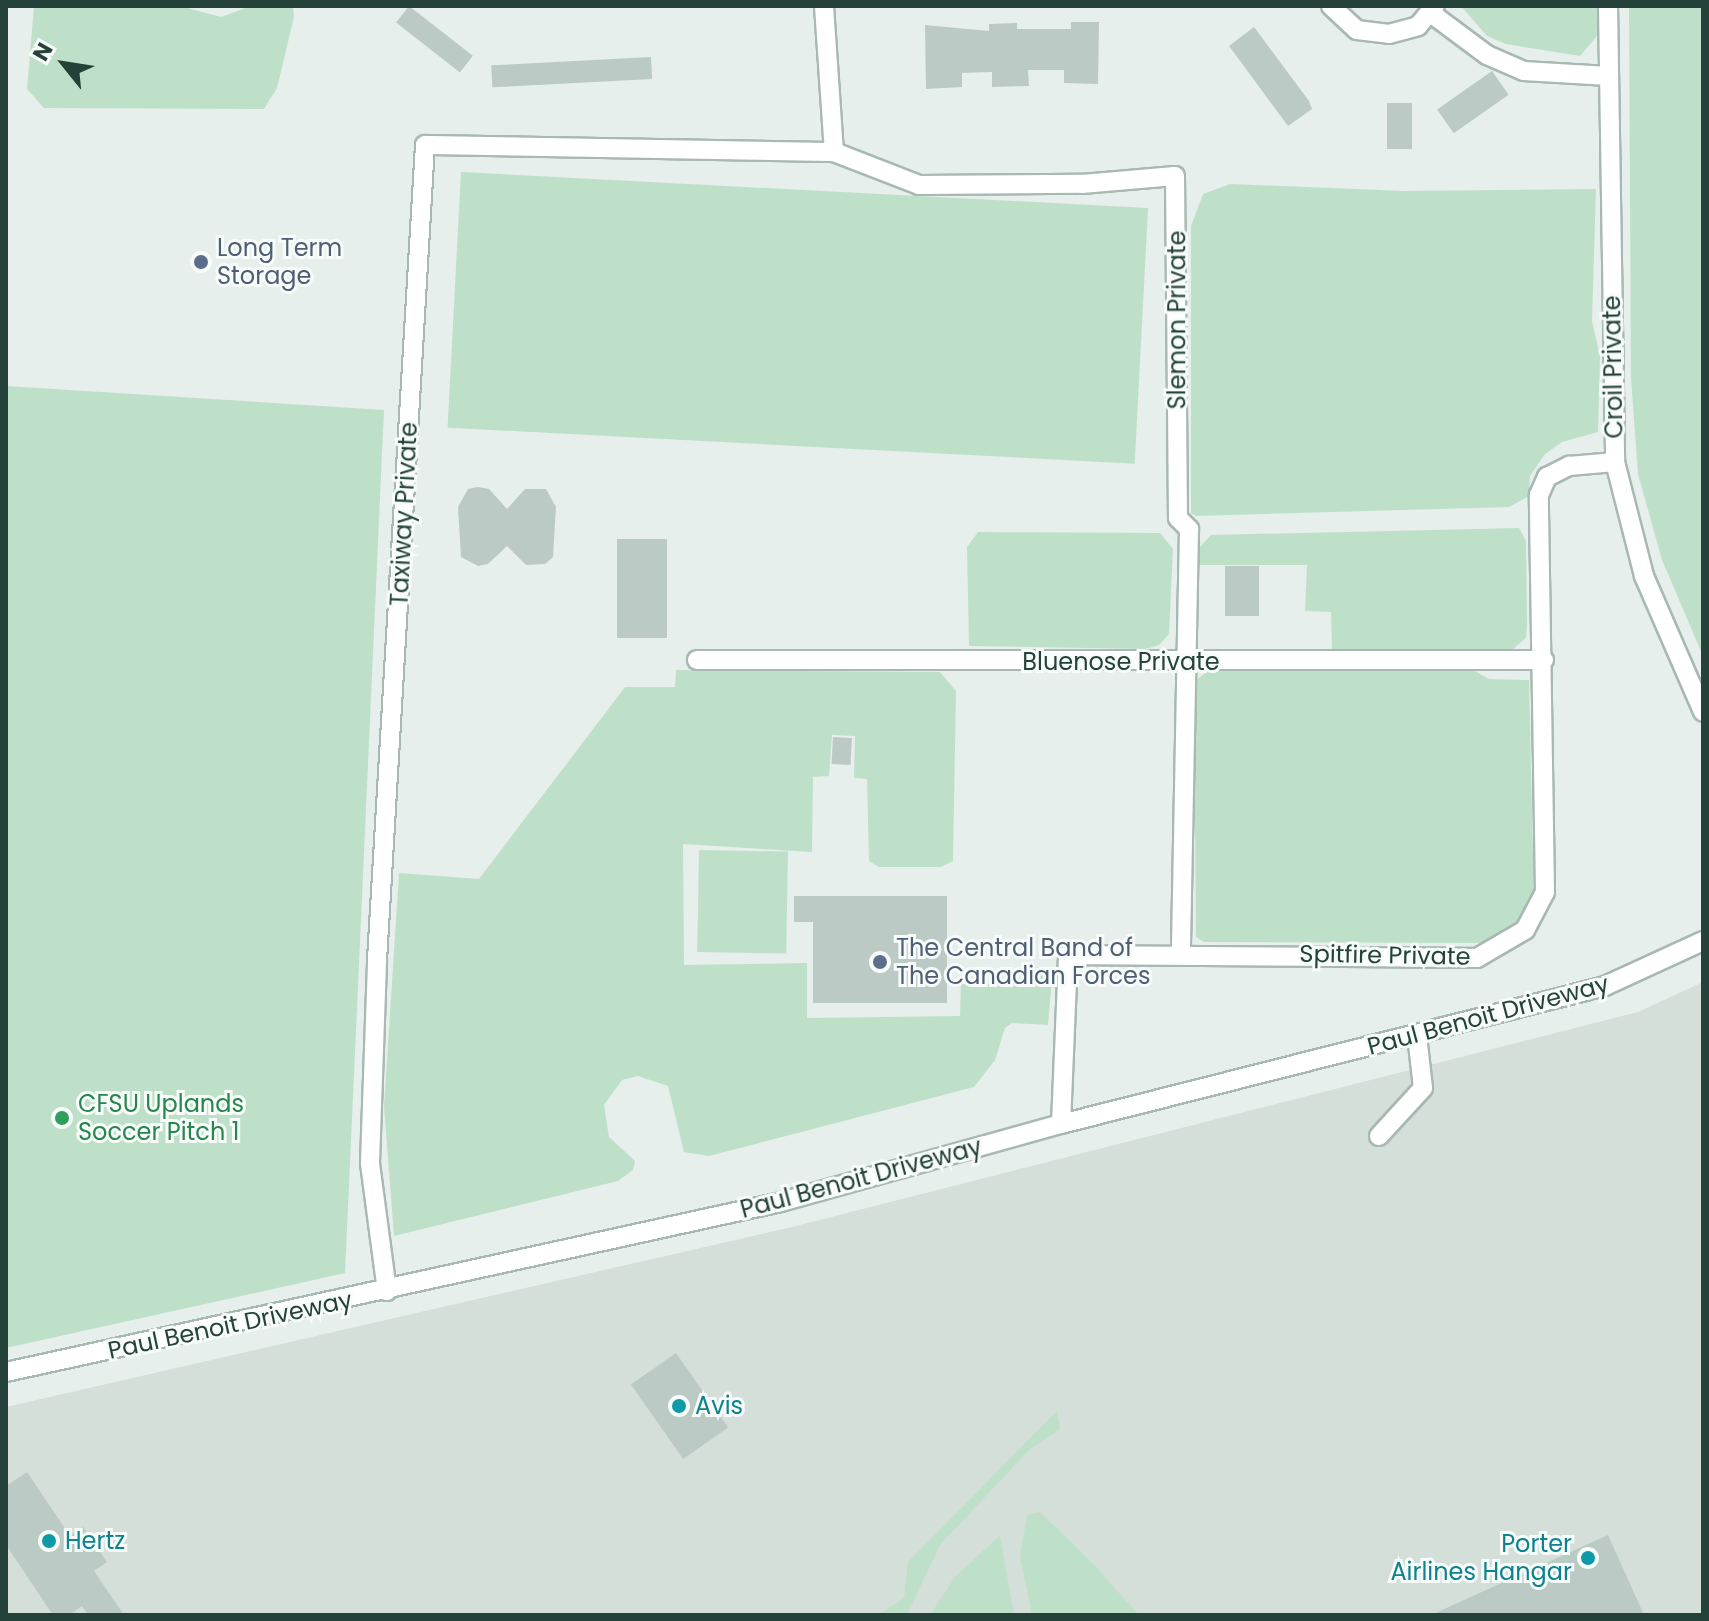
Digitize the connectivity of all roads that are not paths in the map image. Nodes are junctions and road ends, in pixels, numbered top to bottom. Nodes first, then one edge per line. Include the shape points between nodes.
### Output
1 (824, 6) edge
2 (1331, 6) edge
3 (1608, 6) edge
4 (1434, 10) edge
5 (1608, 76) junction
6 (834, 152) junction
7 (1615, 462) junction
8 (697, 660) dead end
9 (1544, 660) junction
10 (1187, 662) junction
11 (1703, 712) edge
12 (1703, 941) edge
13 (1181, 952) junction
14 (1417, 1035) junction
15 (1061, 1124) junction
16 (1379, 1136) dead end
17 (387, 1291) junction
18 (6, 1372) edge

1 - 6 street
2 - 4 street via 1344,22 1371,34 1406,30
3 - 5 street, Croil Private
4 - 5 street via 1487,55 1524,71
5 - 7 street, Croil Private
6 - 10 street, Slemon Private via 919,185 1082,184 1175,176 1178,518 1189,529
6 - 17 street, Taxiway Private via 425,145 370,1163
7 - 9 street, Spitfire Private via 1569,466 1547,477 1539,495
7 - 11 street, Croil Private via 1644,576
8 - 10 street, Bluenose Private
9 - 10 street, Bluenose Private
9 - 13 street, Spitfire Private via 1545,892 1525,930 1477,958
10 - 13 street, Slemon Private
12 - 14 street, Paul Benoit Driveway via 1605,986
13 - 15 street, Spitfire Private via 1068,955
14 - 15 street, Paul Benoit Driveway
14 - 16 street via 1423,1088
15 - 17 street, Paul Benoit Driveway via 781,1202
17 - 18 street, Paul Benoit Driveway

